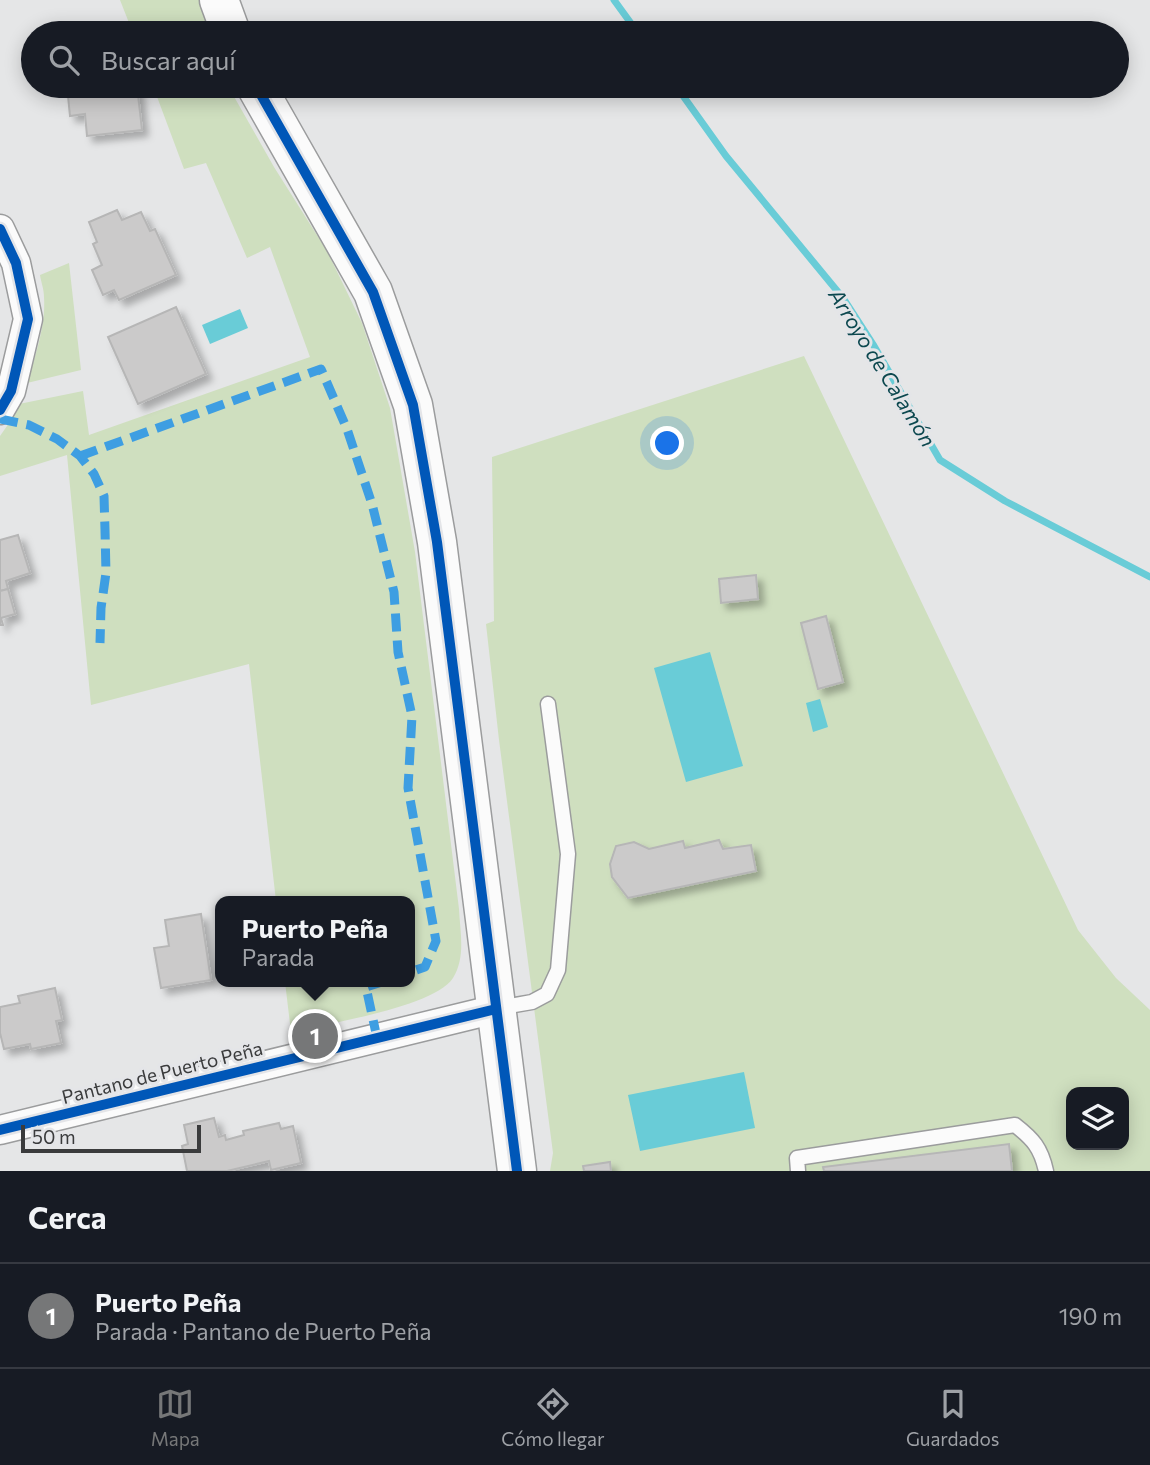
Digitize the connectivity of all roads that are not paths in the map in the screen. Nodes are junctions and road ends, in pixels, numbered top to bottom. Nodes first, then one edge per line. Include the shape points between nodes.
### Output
1 (219, 0) edge
2 (227, 21) edge
3 (264, 98) edge
4 (0, 229) edge
5 (0, 410) edge
6 (548, 704) dead end
7 (496, 1009) junction
8 (0, 1130) edge
9 (517, 1171) edge
10 (798, 1171) edge
11 (1046, 1171) edge

1 - 2 street
3 - 7 street via 373,292 413,405 437,542
4 - 5 street via 16,263 28,319 11,391
6 - 7 lane via 568,854 558,970 547,994
7 - 8 street, Pantano de Puerto Peña
7 - 9 street
10 - 11 lane via 797,1158 1015,1125 1041,1153

